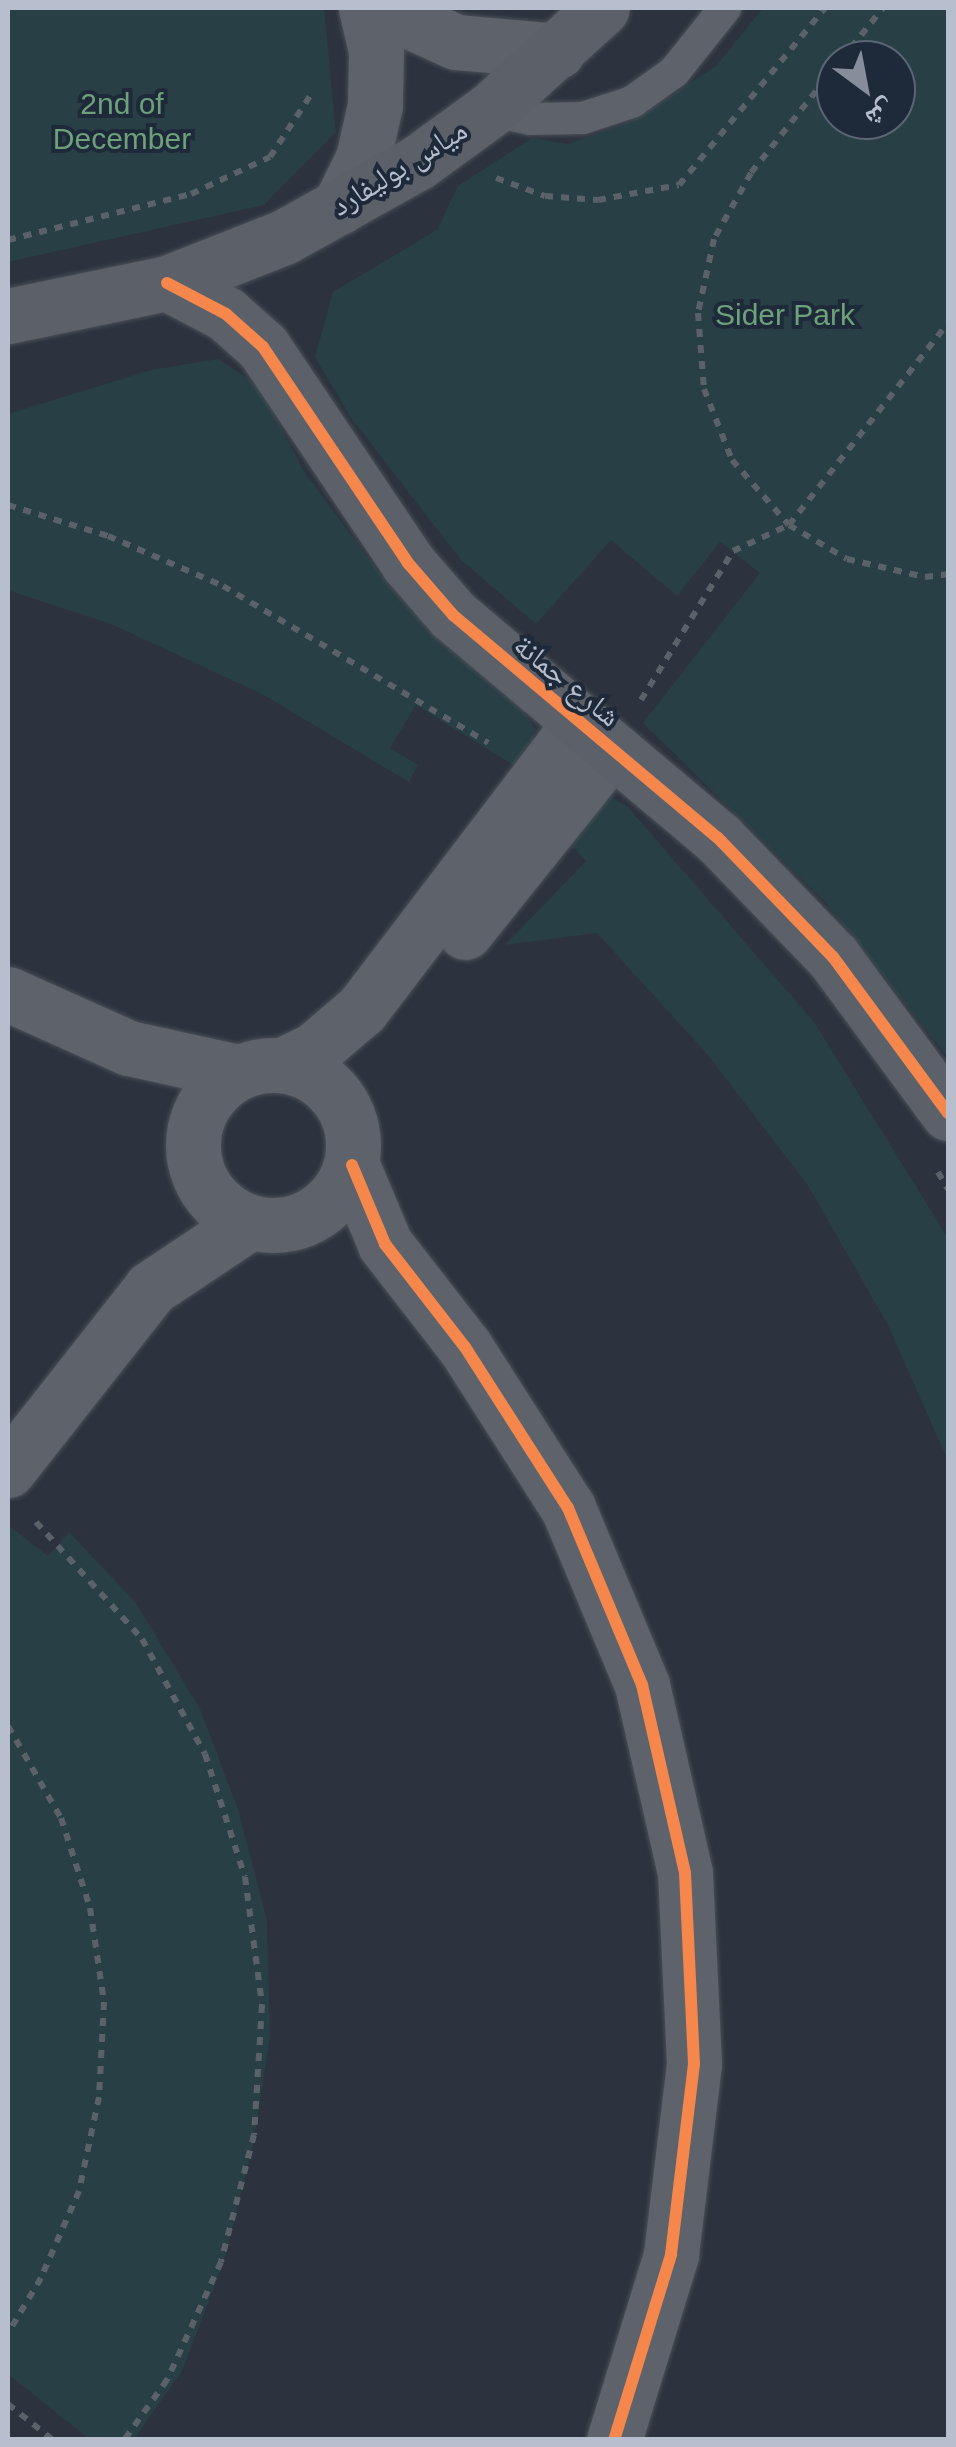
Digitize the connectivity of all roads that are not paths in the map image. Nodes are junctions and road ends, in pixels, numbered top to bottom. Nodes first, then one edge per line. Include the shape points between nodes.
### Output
1 (366, 8) edge
2 (381, 8) edge
3 (602, 8) edge
4 (725, 8) edge
5 (558, 51) junction
6 (490, 110) junction
7 (339, 208) junction
8 (167, 283) junction
9 (8, 316) edge
10 (595, 737) junction
11 (8, 994) edge
12 (129, 1048) junction
13 (262, 1068) junction
14 (948, 1112) edge
15 (350, 1138) junction
16 (196, 1148) junction
17 (275, 1221) junction
18 (401, 1268) junction
19 (151, 1288) junction
20 (14, 1490) edge
21 (614, 2440) edge

1 - 7 street via 376,51 375,105 362,158
2 - 5 street via 456,42
3 - 5 street, مياس بوليفارد
4 - 6 lane via 674,72 632,102 583,118
5 - 6 street, مياس بوليفارد
6 - 7 street, مياس بوليفارد
7 - 8 street, مياس بوليفارد
8 - 9 street
8 - 10 street, شارع جمانة via 226,314 264,348 408,563 502,662
10 - 13 street via 539,775 362,1009 327,1041
10 - 14 street, شارع جمانة via 718,838 833,957
10 - 15 street via 367,1055
11 - 12 street
12 - 13 street
12 - 16 street
13 - 15 street via 322,1080
13 - 16 street via 204,1103
15 - 17 street via 324,1208
15 - 18 street via 371,1219
16 - 17 street via 227,1211
16 - 19 street
17 - 18 street
17 - 19 street
18 - 21 street via 465,1348 568,1508 642,1686 685,1873 694,2064 671,2255
19 - 20 street

